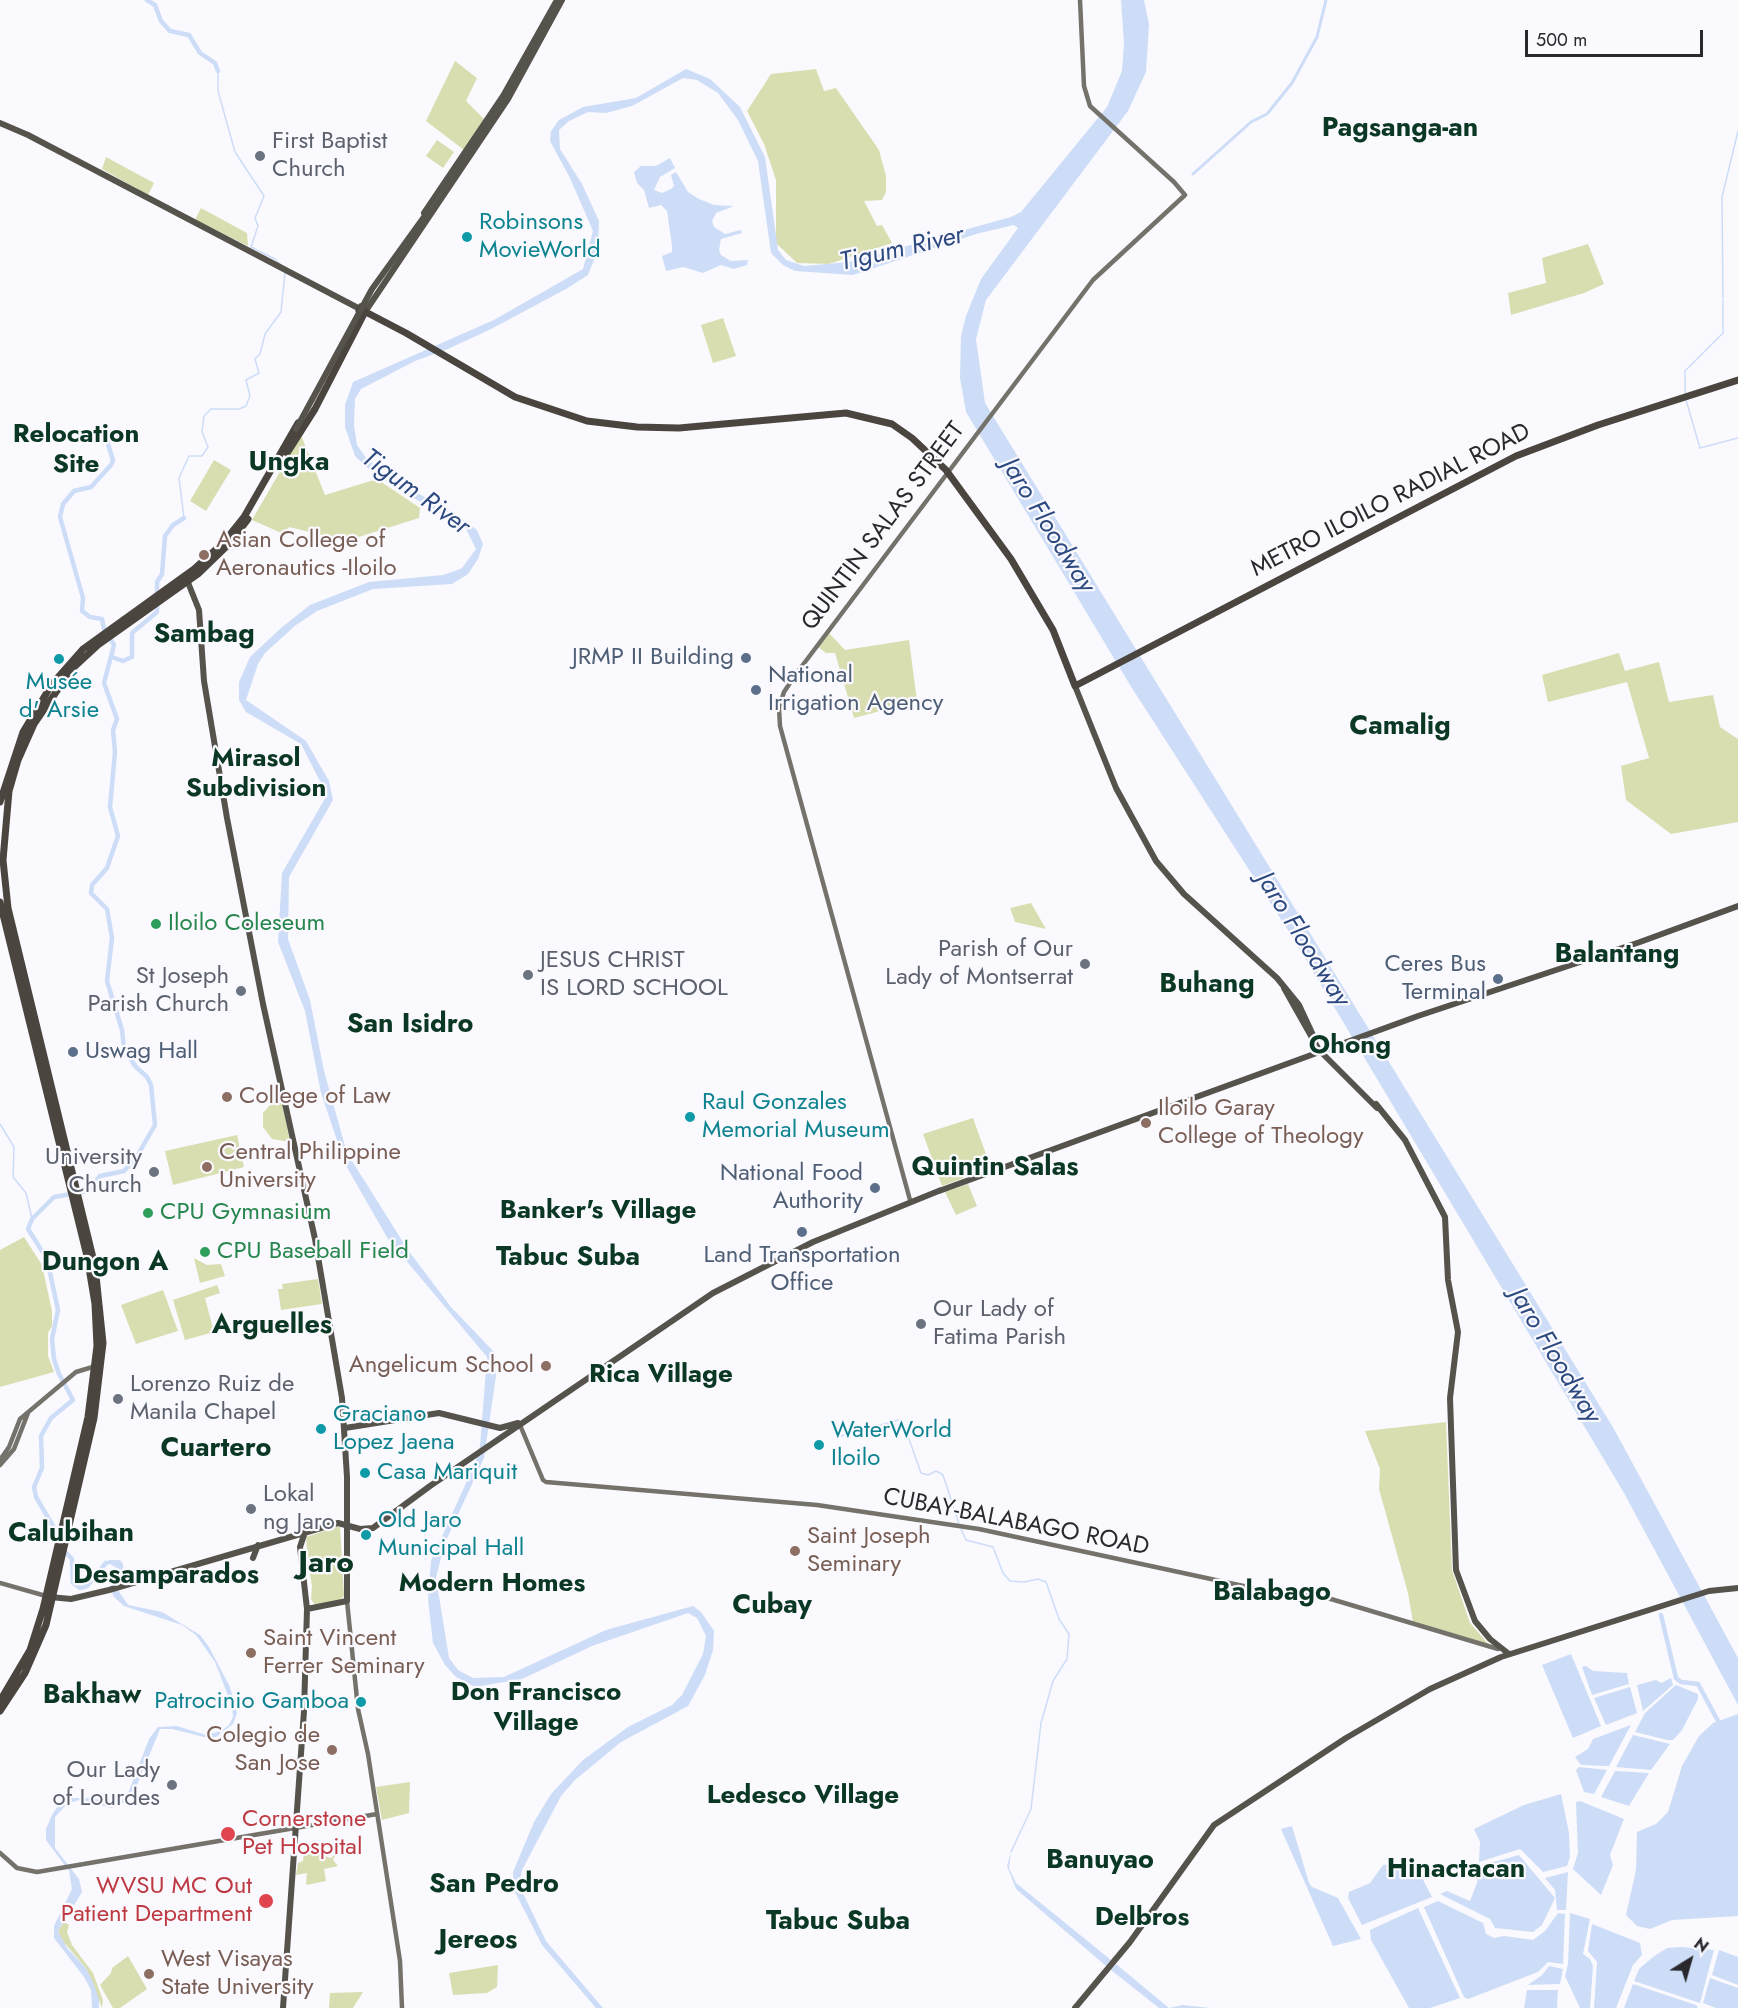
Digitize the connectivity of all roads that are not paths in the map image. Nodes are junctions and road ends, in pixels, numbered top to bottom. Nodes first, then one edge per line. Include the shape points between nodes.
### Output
1 (556, 0) edge
2 (562, 0) edge
3 (1080, 0) edge
4 (524, 65) junction
5 (0, 123) edge
6 (431, 210) junction
7 (392, 265) junction
8 (371, 288) joint
9 (362, 311) junction
10 (347, 341) junction
11 (1738, 380) edge
12 (296, 432) junction
13 (948, 472) junction
14 (190, 580) junction
15 (167, 593) junction
16 (115, 629) junction
17 (59, 680) junction
18 (1075, 686) junction
19 (15, 759) junction
20 (0, 802) edge
21 (2, 833) edge
22 (1192, 900) junction
23 (0, 902) edge
24 (1738, 906) edge
25 (1199, 911) dead end
26 (9, 925) junction
27 (1284, 988) junction
28 (33, 1023) junction
29 (1315, 1045) junction
30 (1323, 1053) junction
31 (53, 1104) junction
32 (1379, 1110) junction
33 (74, 1189) junction
34 (911, 1202) junction
35 (92, 1267) junction
36 (96, 1366) junction
37 (601, 1369) junction
38 (93, 1402) junction
39 (28, 1412) junction
40 (519, 1424) junction
41 (345, 1428) junction
42 (500, 1428) junction
43 (503, 1438) junction
44 (10, 1450) junction
45 (0, 1460) edge
46 (0, 1465) edge
47 (1453, 1516) junction
48 (67, 1520) junction
49 (346, 1524) junction
50 (305, 1532) junction
51 (290, 1538) junction
52 (258, 1545) junction
53 (300, 1556) junction
54 (253, 1558) dead end
55 (0, 1583) edge
56 (1738, 1588) edge
57 (49, 1597) junction
58 (347, 1601) junction
59 (307, 1609) junction
60 (1498, 1649) junction
61 (1507, 1655) junction
62 (18, 1679) junction
63 (0, 1701) edge
64 (2, 1713) edge
65 (377, 1814) junction
66 (296, 1828) junction
67 (0, 1853) edge
68 (281, 2008) edge
69 (402, 2008) edge
70 (1075, 2008) edge

1 - 4 main road
2 - 4 main road
3 - 13 main road, QUINTIN SALAS STREET via 1084,86 1093,108 1185,195 1098,273
4 - 6 main road
5 - 9 main road
6 - 7 main road
6 - 12 main road, bridge via 375,291
7 - 8 main road
7 - 9 main road
8 - 9 highway
9 - 10 highway
9 - 10 highway via 354,334
9 - 13 highway via 494,386 531,404 581,419 679,428 832,413 859,415 900,429
10 - 12 highway
11 - 18 highway, METRO ILOILO RADIAL ROAD via 1516,456
12 - 14 highway via 238,529
13 - 18 highway via 1030,589 1053,630
13 - 34 main road, QUINTIN SALAS STREET via 796,674 784,692 779,714
14 - 15 highway
14 - 41 main road via 201,616 203,676 227,818 315,1239
15 - 16 highway via 153,599
15 - 16 highway via 152,608
16 - 17 highway via 78,654
17 - 19 highway via 54,698
17 - 19 highway via 29,720
18 - 22 main road via 1133,822 1160,866
19 - 20 highway
19 - 21 highway
21 - 26 highway
22 - 25 main road
22 - 27 main road
23 - 26 highway
24 - 30 main road
26 - 28 highway
26 - 28 highway via 21,943 36,1002
27 - 29 main road
27 - 32 main road, bridge via 1319,1050
28 - 31 highway
29 - 30 main road
29 - 30 main road
30 - 32 main road
30 - 34 main road
31 - 33 highway
31 - 33 highway via 71,1147
32 - 47 main road via 1400,1132 1445,1217 1445,1251 1458,1343 1450,1398
33 - 35 highway
34 - 37 main road via 800,1247 717,1291
35 - 36 highway
35 - 38 highway via 101,1304 106,1357
36 - 38 highway
36 - 39 main road via 82,1368
37 - 40 main road
37 - 40 main road
38 - 48 highway
38 - 48 highway via 83,1485
39 - 44 main road
39 - 44 main road via 20,1419
40 - 42 main road
40 - 43 main road
40 - 60 main road, CUBAY-BALABAGO ROAD via 546,1482 817,1505 958,1526 1262,1590 1331,1599
41 - 42 main road via 439,1413
41 - 49 main road
42 - 43 main road
43 - 49 main road via 373,1528
44 - 45 main road
44 - 46 main road
47 - 60 main road via 1453,1570 1462,1600 1475,1627
47 - 61 main road via 1456,1570 1468,1607 1481,1630
48 - 57 highway
49 - 50 main road
49 - 58 main road
50 - 51 main road
50 - 53 main road
51 - 52 main road
51 - 53 main road
52 - 54 main road
52 - 57 main road via 109,1590 71,1599
53 - 59 main road
55 - 57 main road
56 - 61 main road via 1709,1591
57 - 62 highway
58 - 59 main road
58 - 65 main road via 358,1709
59 - 66 main road
60 - 61 main road
61 - 70 main road via 1466,1671 1386,1713 1214,1825 1130,1942
62 - 63 highway
62 - 64 highway
65 - 66 main road
65 - 69 main road via 400,1963
66 - 67 main road via 37,1872 14,1867
66 - 68 main road

